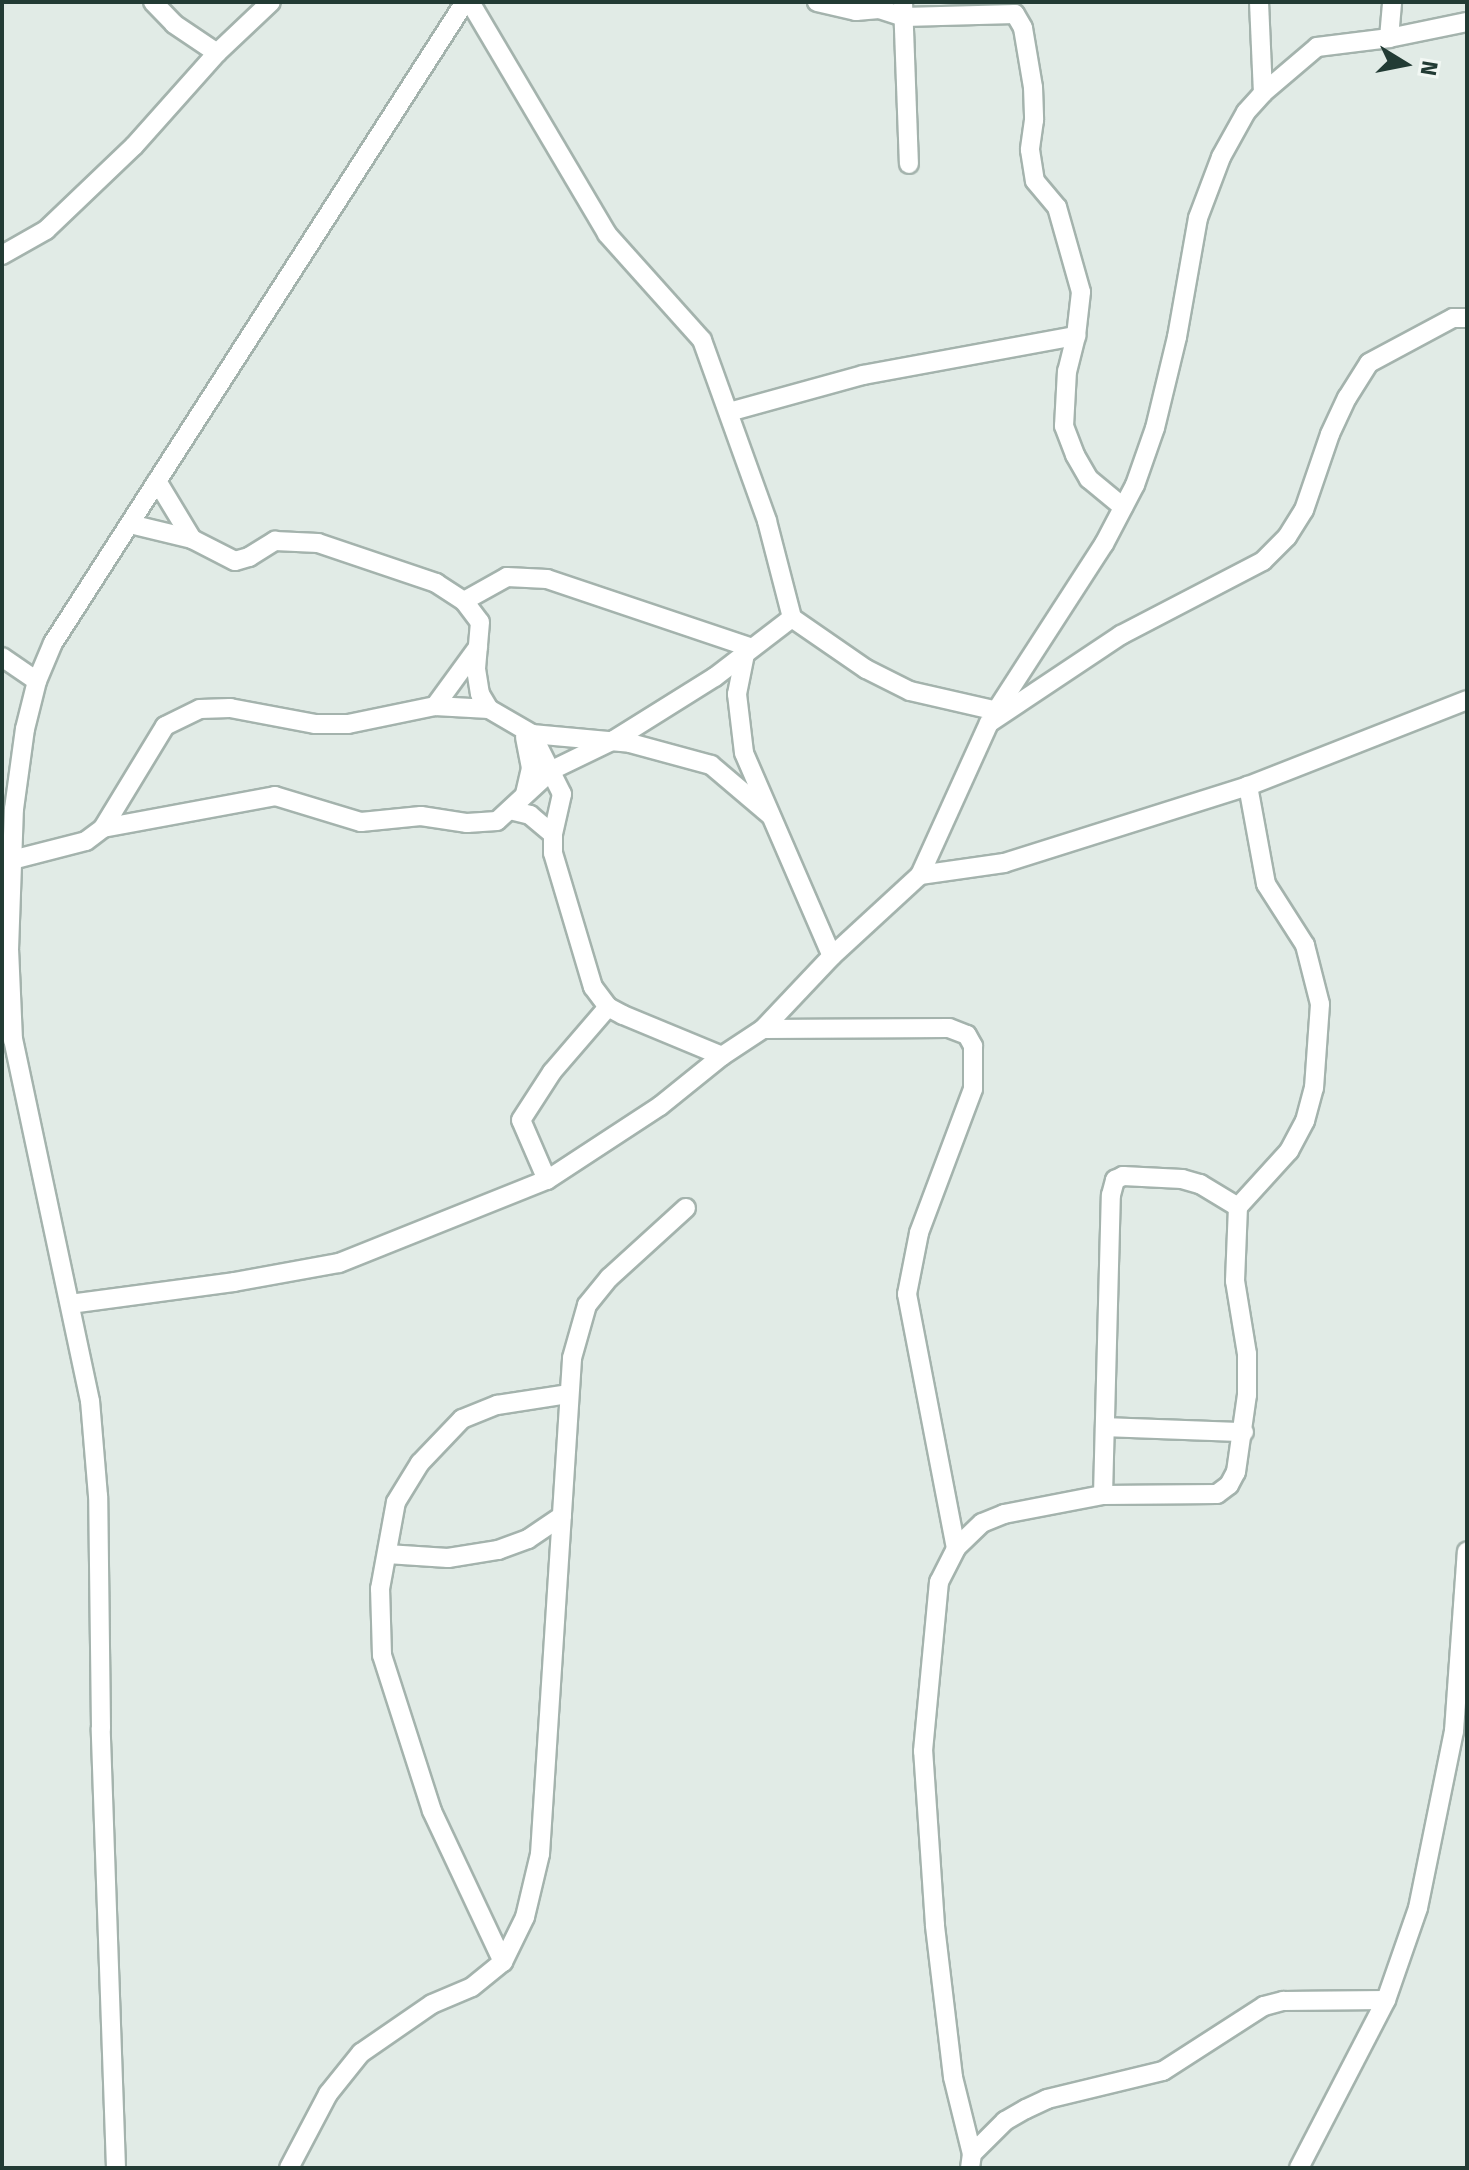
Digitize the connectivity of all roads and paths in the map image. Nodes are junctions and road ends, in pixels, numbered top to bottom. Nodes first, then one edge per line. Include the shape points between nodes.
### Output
1 (153, 2) edge
2 (271, 2) edge
3 (468, 2) edge
4 (817, 2) edge
5 (1259, 2) edge
6 (1392, 2) edge
7 (903, 10) edge
8 (1467, 22) edge
9 (1389, 38) junction
10 (217, 53) junction
11 (1263, 93) junction
12 (909, 164) dead end
13 (2, 255) edge
14 (1467, 318) edge
15 (1076, 336) junction
16 (729, 412) junction
17 (157, 481) junction
18 (1123, 507) junction
19 (130, 524) junction
20 (192, 539) junction
21 (464, 601) junction
22 (792, 618) junction
23 (478, 646) junction
24 (749, 651) junction
25 (2, 657) edge
26 (37, 681) junction
27 (1467, 700) edge
28 (435, 706) junction
29 (489, 709) junction
30 (993, 717) junction
31 (524, 730) junction
32 (614, 740) junction
33 (552, 770) junction
34 (1248, 786) junction
35 (525, 795) junction
36 (510, 810) junction
37 (770, 815) junction
38 (103, 828) junction
39 (553, 834) junction
40 (12, 860) junction
41 (920, 875) junction
42 (832, 956) junction
43 (608, 1007) junction
44 (763, 1029) junction
45 (722, 1056) junction
46 (547, 1180) junction
47 (1238, 1207) junction
48 (686, 1208) dead end
49 (70, 1304) junction
50 (569, 1394) junction
51 (1105, 1427) junction
52 (1244, 1432) junction
53 (1103, 1495) junction
54 (562, 1516) junction
55 (956, 1548) junction
56 (1467, 1551) edge
57 (387, 1554) junction
58 (503, 1962) junction
59 (1386, 2000) junction
60 (971, 2161) edge
61 (116, 2168) edge
62 (289, 2168) edge
63 (1299, 2168) edge

1 - 10 street via 174,24
2 - 10 street
3 - 16 street via 607,234 702,340
3 - 17 street
4 - 7 street via 856,11
5 - 11 street
6 - 9 street
7 - 12 street
7 - 15 street via 1015,14 1023,28 1033,87 1030,150 1035,181 1057,207 1075,265 1081,292
8 - 9 street
9 - 11 street via 1317,47
10 - 13 street via 134,146 46,230
11 - 18 street via 1221,157 1198,218 1155,428
14 - 30 street via 1453,318 1369,363 1330,434 1304,510 1263,561 1121,635
15 - 16 street via 863,375
15 - 18 street via 1067,371 1064,426 1089,479
16 - 22 street via 767,521
17 - 19 street
17 - 20 street
18 - 30 street
19 - 20 street
19 - 26 street via 53,643
20 - 21 street via 235,561 275,541 318,543 436,583
21 - 23 street via 480,622
21 - 24 street via 507,577 547,579
22 - 24 street
22 - 30 street via 866,669 910,691
23 - 28 street
23 - 29 street via 480,694
24 - 32 street
24 - 37 street via 737,694 737,718 744,753
25 - 26 street
26 - 40 street via 25,729
27 - 34 street
28 - 29 street
28 - 38 street via 348,724 315,724 230,708 200,709 165,726
29 - 31 street
30 - 41 street
31 - 32 street
31 - 33 street
31 - 35 street via 531,755
32 - 33 street
32 - 37 street via 711,765
33 - 35 street
33 - 39 street via 562,794
34 - 41 street via 1004,863
34 - 47 street via 1266,884 1305,945 1320,1004 1314,1088 1305,1121 1289,1151
35 - 36 street
36 - 38 street via 497,821 421,816 361,822 275,796
36 - 39 street via 530,815
37 - 42 street
38 - 40 street via 86,841
39 - 43 street via 557,872 593,987
40 - 49 street via 13,1040
41 - 42 street
42 - 44 street
43 - 45 street
43 - 46 street via 552,1072 521,1120
44 - 45 street
44 - 55 street via 949,1028 967,1035 973,1046 973,1089 919,1233 907,1294
45 - 46 street via 660,1106
46 - 49 street via 339,1263
47 - 51 street via 1182,1179 1115,1180
47 - 52 street via 1235,1281 1247,1354
48 - 50 street via 587,1305 572,1358
49 - 61 street via 90,1401 98,1496
50 - 54 street
50 - 57 street via 497,1405 462,1419 420,1463 396,1502
51 - 52 street
51 - 53 street
52 - 53 street via 1236,1472 1217,1494
53 - 55 street via 1004,1514 982,1523
54 - 57 street via 528,1539 498,1550 448,1558
54 - 58 street via 540,1854 525,1917
55 - 60 street via 939,1582 923,1751 935,1925 953,2077
56 - 59 street via 1454,1731 1418,1908
57 - 58 street via 380,1589 382,1655 432,1811
58 - 62 street via 472,1987 432,2004 361,2053 328,2094
59 - 60 street via 1283,2001 1264,2006 1163,2071 1047,2099 1026,2109 1005,2121
59 - 63 street

